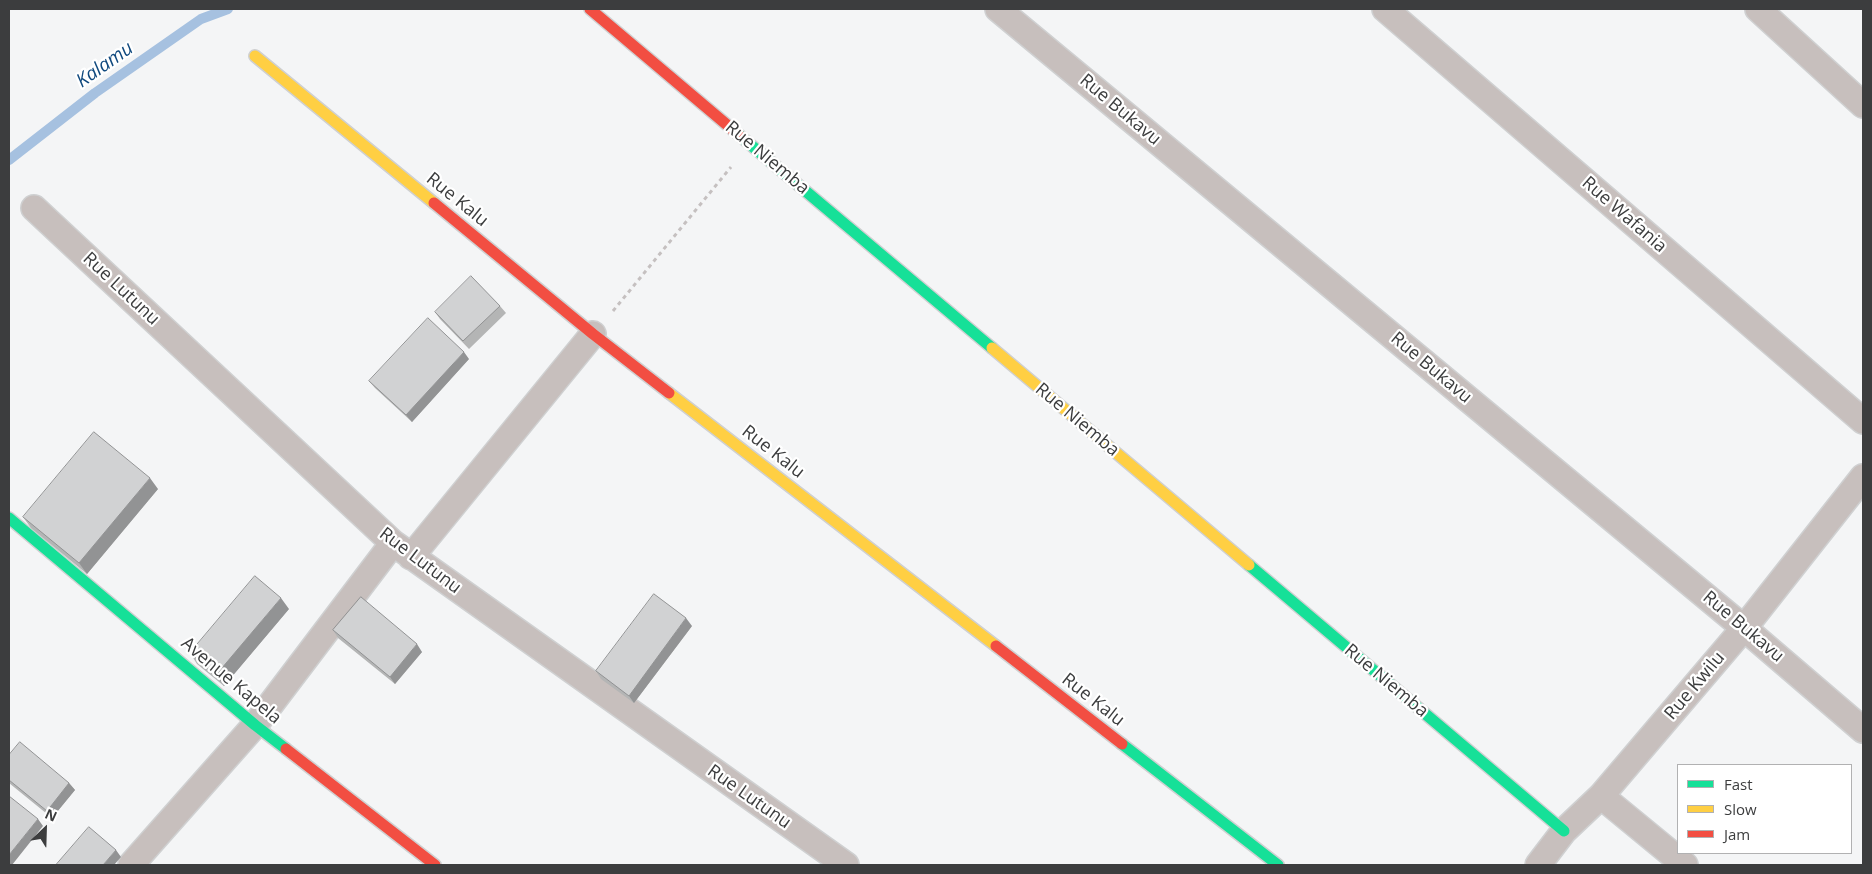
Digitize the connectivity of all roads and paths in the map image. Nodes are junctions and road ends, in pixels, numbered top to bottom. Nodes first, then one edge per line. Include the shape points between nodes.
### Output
1 (590, 9) edge
2 (998, 9) edge
3 (1385, 9) edge
4 (1758, 9) edge
5 (255, 56) dead end
6 (1863, 105) edge
7 (750, 144) junction
8 (34, 208) dead end
9 (593, 334) junction
10 (1863, 421) edge
11 (1863, 477) edge
12 (9, 518) edge
13 (402, 550) junction
14 (1744, 628) junction
15 (255, 725) junction
16 (1863, 730) edge
17 (1601, 796) junction
18 (1564, 831) junction
19 (131, 865) edge
20 (435, 865) edge
21 (846, 865) edge
22 (1278, 865) edge
23 (1538, 865) edge
24 (1685, 865) edge

1 - 7 street, Rue Niemba
2 - 14 street, Rue Bukavu
3 - 10 street, Rue Wafania
4 - 6 street
5 - 9 street, Rue Kalu
7 - 9 path
7 - 18 street, Rue Niemba
8 - 13 street, Rue Lutunu
9 - 13 street
9 - 22 street, Rue Kalu
11 - 14 street, Rue Kwilu
12 - 15 street, Avenue Kapela
13 - 15 street
13 - 21 street, Rue Lutunu
14 - 16 street, Rue Bukavu
14 - 17 street, Rue Kwilu
15 - 19 street
15 - 20 street, Avenue Kapela
17 - 18 street, Rue Kwilu
17 - 24 street
18 - 23 street, Rue Kwilu

